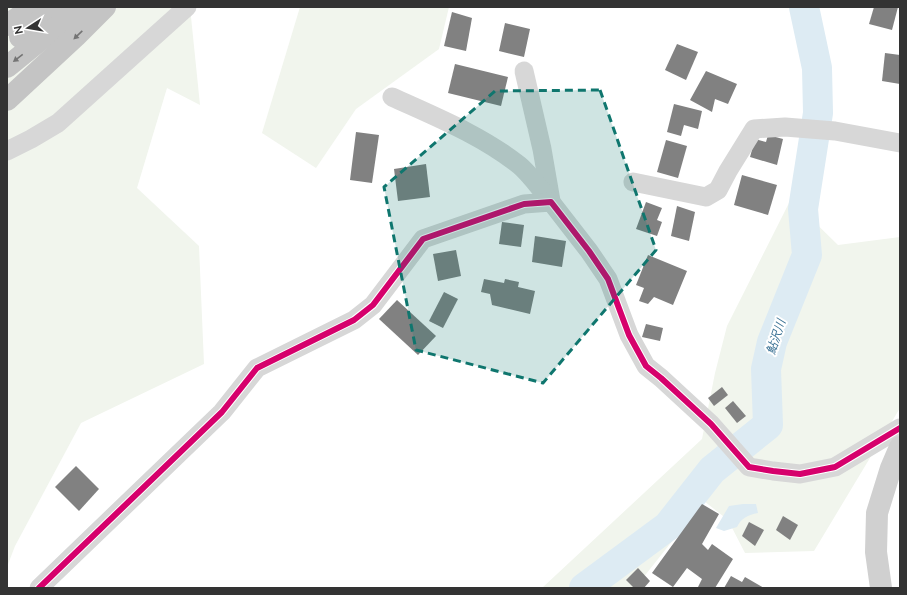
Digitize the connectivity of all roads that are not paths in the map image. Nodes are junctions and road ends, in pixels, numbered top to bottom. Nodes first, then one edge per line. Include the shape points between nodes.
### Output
1 (34, 7) edge
2 (57, 7) edge
3 (81, 7) edge
4 (105, 7) edge
5 (187, 7) edge
6 (7, 25) edge
7 (7, 48) edge
8 (7, 67) edge
9 (524, 72) dead end
10 (392, 97) dead end
11 (7, 100) edge
12 (900, 142) edge
13 (7, 151) edge
14 (633, 182) dead end
15 (551, 202) junction
16 (900, 428) edge
17 (900, 447) edge
18 (39, 588) edge
19 (881, 588) edge

1 - 6 highway
2 - 7 highway
3 -> 8 highway
4 -> 11 highway
5 - 13 street via 58,123
9 - 15 street
10 - 15 street via 479,138 520,166
12 - 14 street via 799,127 754,129 718,190 706,197
15 - 16 street via 608,279 629,335 646,366 711,424 749,467 800,474 835,467
15 - 18 street via 524,204 423,239 373,305 354,320 257,368 222,412
17 - 19 street via 877,513 876,552

